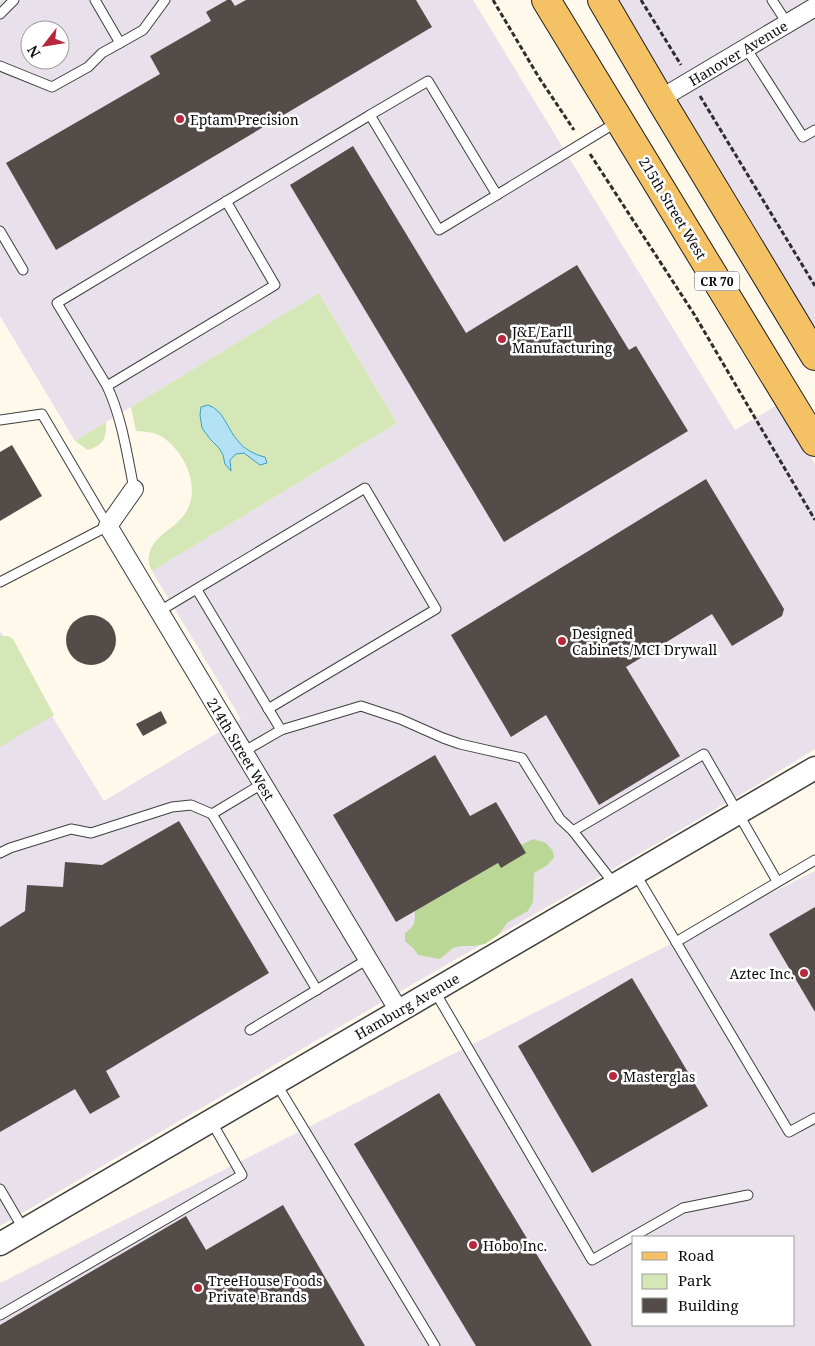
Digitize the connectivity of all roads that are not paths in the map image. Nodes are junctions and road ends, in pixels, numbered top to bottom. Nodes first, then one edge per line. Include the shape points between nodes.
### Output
1 (14, 0) edge
2 (95, 0) edge
3 (165, 0) edge
4 (546, 0) edge
5 (602, 0) edge
6 (772, 0) edge
7 (815, 7) edge
8 (0, 14) edge
9 (787, 23) junction
10 (120, 43) junction
11 (746, 48) junction
12 (0, 66) edge
13 (660, 99) junction
14 (370, 115) junction
15 (620, 120) junction
16 (815, 130) edge
17 (497, 195) junction
18 (226, 201) junction
19 (0, 231) edge
20 (23, 270) dead end
21 (815, 356) edge
22 (107, 386) junction
23 (0, 420) edge
24 (815, 442) edge
25 (134, 489) joint
26 (108, 526) junction
27 (0, 582) edge
28 (197, 590) junction
29 (158, 612) junction
30 (268, 709) junction
31 (280, 730) junction
32 (243, 752) junction
33 (815, 768) edge
34 (262, 784) junction
35 (738, 813) junction
36 (212, 814) junction
37 (573, 831) junction
38 (0, 853) edge
39 (815, 860) edge
40 (635, 873) junction
41 (777, 881) junction
42 (615, 885) junction
43 (676, 942) junction
44 (368, 960) junction
45 (317, 990) junction
46 (434, 990) junction
47 (399, 1011) junction
48 (250, 1030) dead end
49 (276, 1083) junction
50 (815, 1118) edge
51 (211, 1121) junction
52 (0, 1189) edge
53 (748, 1195) dead end
54 (24, 1230) junction
55 (634, 1236) edge
56 (632, 1237) edge
57 (0, 1244) edge
58 (0, 1315) edge
59 (435, 1346) edge

1 - 8 lane
2 - 10 lane
3 - 10 lane via 143,30
4 - 15 main road, 215th Street West / CR 70
5 - 13 main road
6 - 9 lane
7 - 9 street, Hanover Avenue
9 - 11 street, Hanover Avenue
10 - 12 lane via 102,53 88,67 52,87
11 - 13 street, Hanover Avenue
11 - 16 lane via 803,137
13 - 21 main road
14 - 17 lane via 428,81
14 - 17 lane via 438,230
14 - 18 lane
15 - 17 lane
15 - 24 main road, 215th Street West / CR 70
18 - 22 lane via 275,285
18 - 22 lane via 57,302
19 - 20 lane
22 - 25 lane via 114,402
23 - 26 lane via 42,414
25 - 26 street
26 - 27 lane
26 - 29 street, 214th Street West
28 - 29 lane
28 - 30 lane
28 - 30 lane via 365,488 436,609
29 - 32 street, 214th Street West
30 - 31 lane
31 - 32 lane
31 - 37 lane via 361,706 460,744 522,758 560,819
32 - 34 street, 214th Street West
33 - 35 street, Hamburg Avenue
34 - 36 lane
34 - 44 street, 214th Street West
35 - 37 lane via 704,754
35 - 40 street, Hamburg Avenue
35 - 41 lane
36 - 38 lane via 191,805 172,807 90,833 71,829
36 - 45 lane
37 - 42 lane
39 - 41 lane
40 - 42 street, Hamburg Avenue
40 - 43 lane
41 - 43 lane
42 - 46 street, Hamburg Avenue
43 - 50 lane via 789,1132
44 - 45 lane
44 - 47 street, 214th Street West
45 - 48 lane
46 - 47 street, Hamburg Avenue
46 - 56 lane via 592,1260
47 - 49 street, Hamburg Avenue
49 - 51 street, Hamburg Avenue
49 - 59 lane
51 - 54 street, Hamburg Avenue
51 - 58 lane via 242,1175
52 - 54 lane
53 - 55 lane via 683,1208
54 - 57 street, Hamburg Avenue

